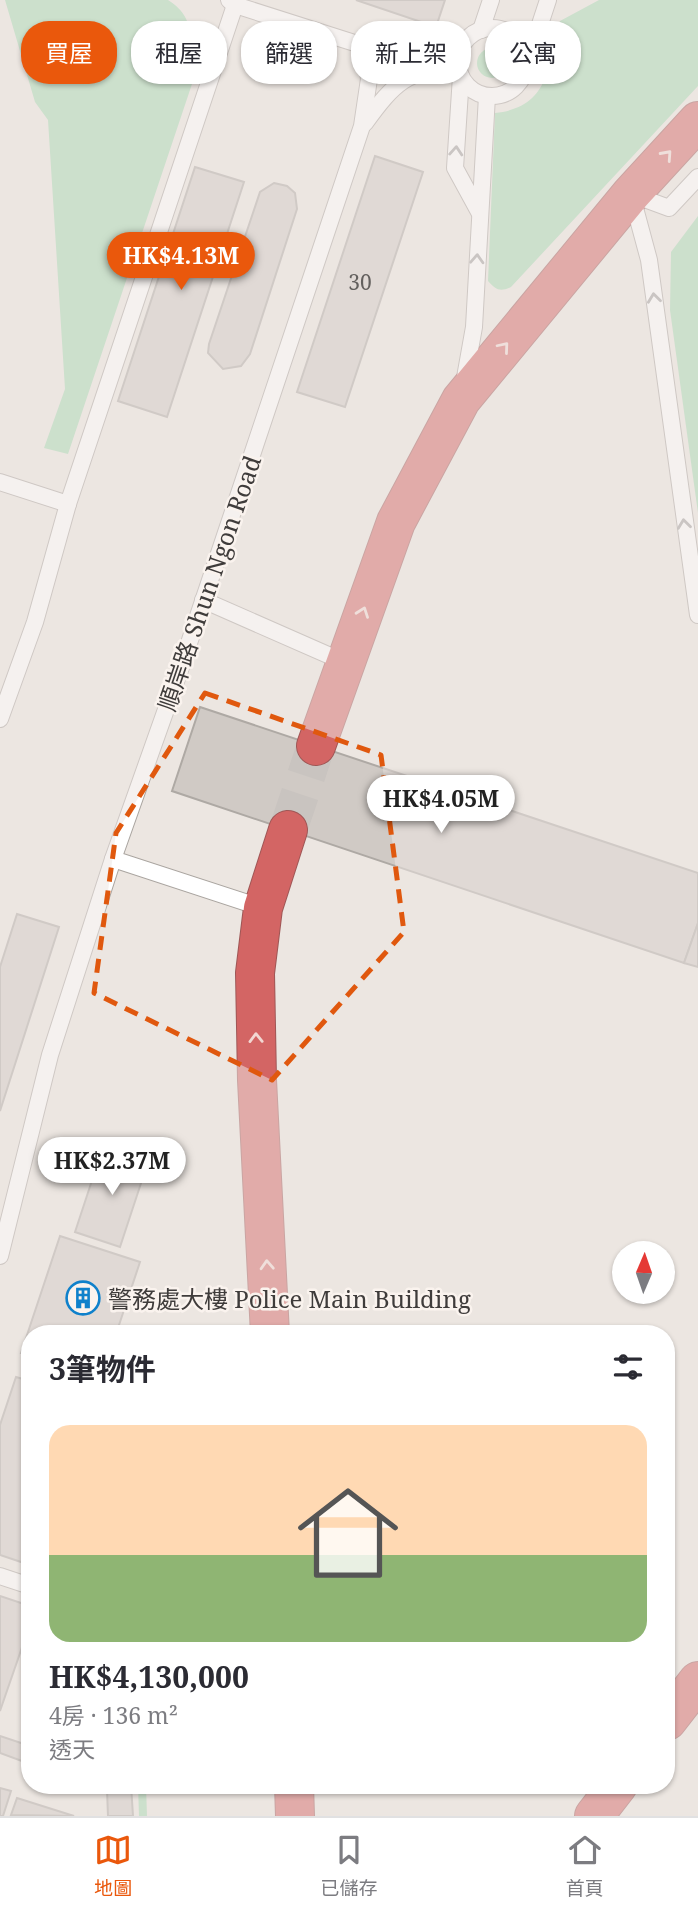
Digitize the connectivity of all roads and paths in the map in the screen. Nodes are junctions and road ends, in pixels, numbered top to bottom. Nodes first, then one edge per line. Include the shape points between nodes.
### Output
1 (491, 0) edge
2 (548, 0) edge
3 (232, 3) edge
4 (541, 21) edge
5 (481, 30) junction
6 (485, 30) edge
7 (471, 35) edge
8 (351, 42) edge
9 (368, 84) edge
10 (397, 84) edge
11 (458, 84) edge
12 (467, 84) edge
13 (518, 84) edge
14 (487, 96) junction
15 (698, 121) edge
16 (362, 127) junction
17 (698, 177) edge
18 (631, 194) junction
19 (479, 212) junction
20 (461, 400) junction
21 (0, 482) edge
22 (68, 505) junction
23 (203, 600) junction
24 (698, 615) edge
25 (344, 662) junction
26 (0, 719) edge
27 (316, 746) tunnel mouth
28 (288, 830) tunnel mouth
29 (113, 859) junction
30 (263, 908) junction
31 (0, 1256) edge
32 (270, 1325) edge
33 (0, 1576) edge
34 (21, 1583) edge
35 (698, 1681) edge
36 (675, 1711) edge
37 (295, 1794) edge
38 (611, 1794) edge
39 (296, 1816) edge
40 (594, 1816) edge

1 - 5 lane
2 - 4 lane
3 - 8 lane
3 - 22 lane
5 - 6 lane
5 - 7 lane
9 - 16 lane, 順岸路 Shun Ngon Road
10 - 16 lane
19 -> 11 lane via 454,168
12 - 14 lane
13 - 14 lane via 509,92
14 - 19 lane
18 -> 15 highway
16 - 23 lane, 順岸路 Shun Ngon Road
17 - 18 lane via 669,208
20 -> 18 highway
24 -> 18 lane via 649,260
20 -> 19 lane via 474,327
25 -> 20 highway via 396,522
21 - 22 lane
22 - 26 lane
23 - 25 lane
23 - 29 lane, 順岸路 Shun Ngon Road
25 - 27 highway
28 - 30 highway
29 - 30 lane
29 - 31 lane, 順岸路 Shun Ngon Road via 50,1055
32 -> 30 highway via 257,1080 256,973
33 - 34 lane
35 - 36 highway
37 - 39 highway
38 - 40 highway

